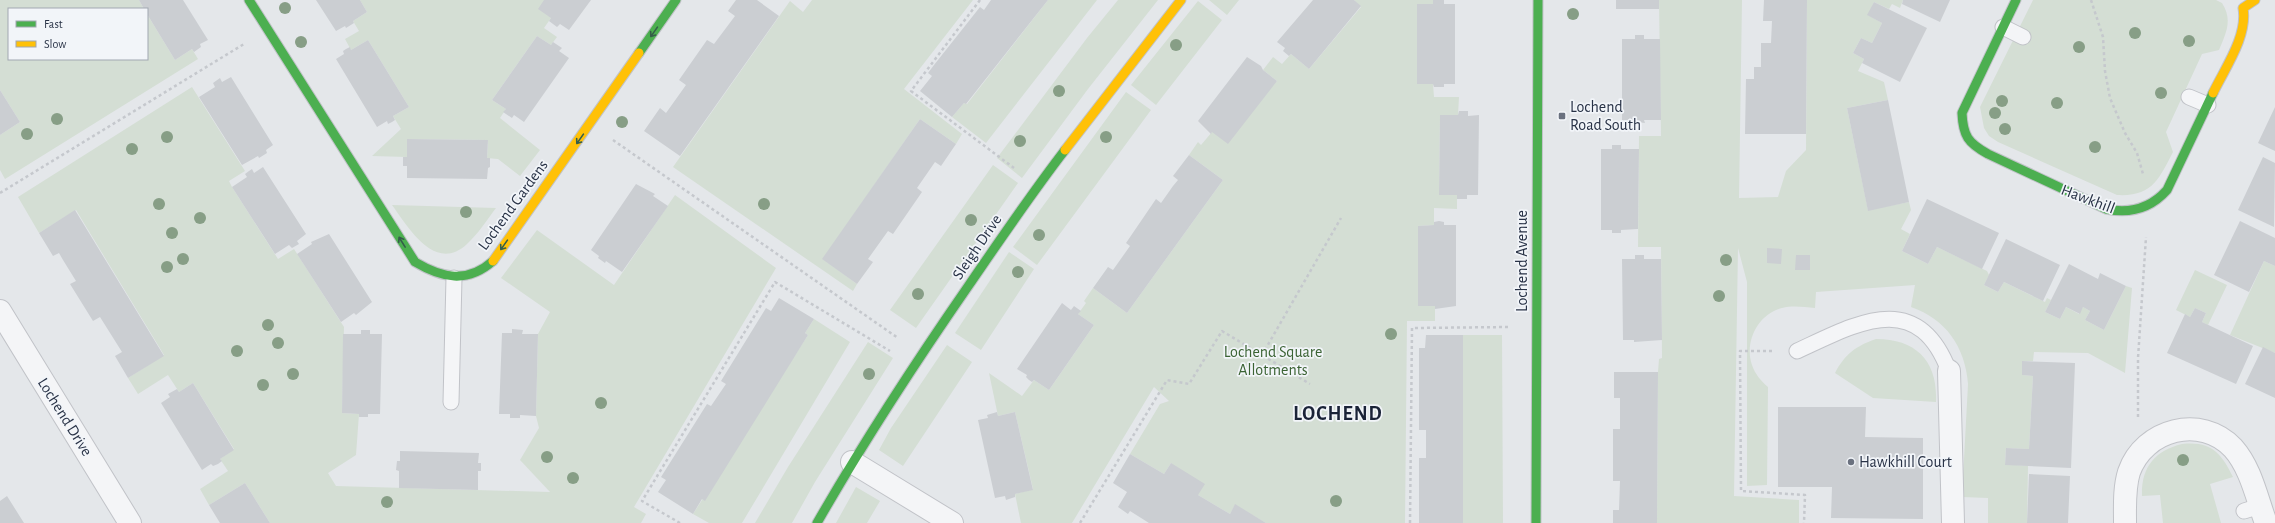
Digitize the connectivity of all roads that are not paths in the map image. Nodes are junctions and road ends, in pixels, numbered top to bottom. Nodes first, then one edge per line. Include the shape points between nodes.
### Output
1 (249, 0) edge
2 (676, 0) edge
3 (1180, 0) edge
4 (1538, 0) edge
5 (2016, 0) edge
6 (2246, 3) edge
7 (2003, 27) junction
8 (2022, 37) dead end
9 (2189, 97) dead end
10 (2208, 105) junction
11 (454, 278) junction
12 (0, 312) edge
13 (1797, 351) road end
14 (1949, 371) joint
15 (451, 402) dead end
16 (852, 462) junction
17 (2256, 514) edge
18 (130, 523) edge
19 (817, 523) edge
20 (952, 523) edge
21 (1536, 523) edge
22 (1953, 523) edge
23 (2125, 523) edge

11 -> 1 street, Lochend Gardens via 435,275 415,262
2 -> 11 street, Lochend Gardens via 492,262 474,274
3 - 16 street, Sleigh Drive via 1037,186 914,365
4 - 21 street, Lochend Avenue
5 - 7 street, Hawkhill
6 - 10 street, Hawkhill via 2241,34
7 - 8 lane
7 - 10 street, Hawkhill via 1962,113 1963,130 1967,138 1988,154 2106,209 2131,211 2147,206 2167,190
9 - 10 lane
11 - 15 lane
12 - 18 street, Lochend Drive
13 - 14 lane via 1866,321 1896,320 1927,334 1944,356
14 - 22 street
16 - 19 street, Sleigh Drive
16 - 20 street
17 - 23 street via 2242,459 2226,442 2210,433 2192,429 2171,432 2151,442 2137,456 2127,480

